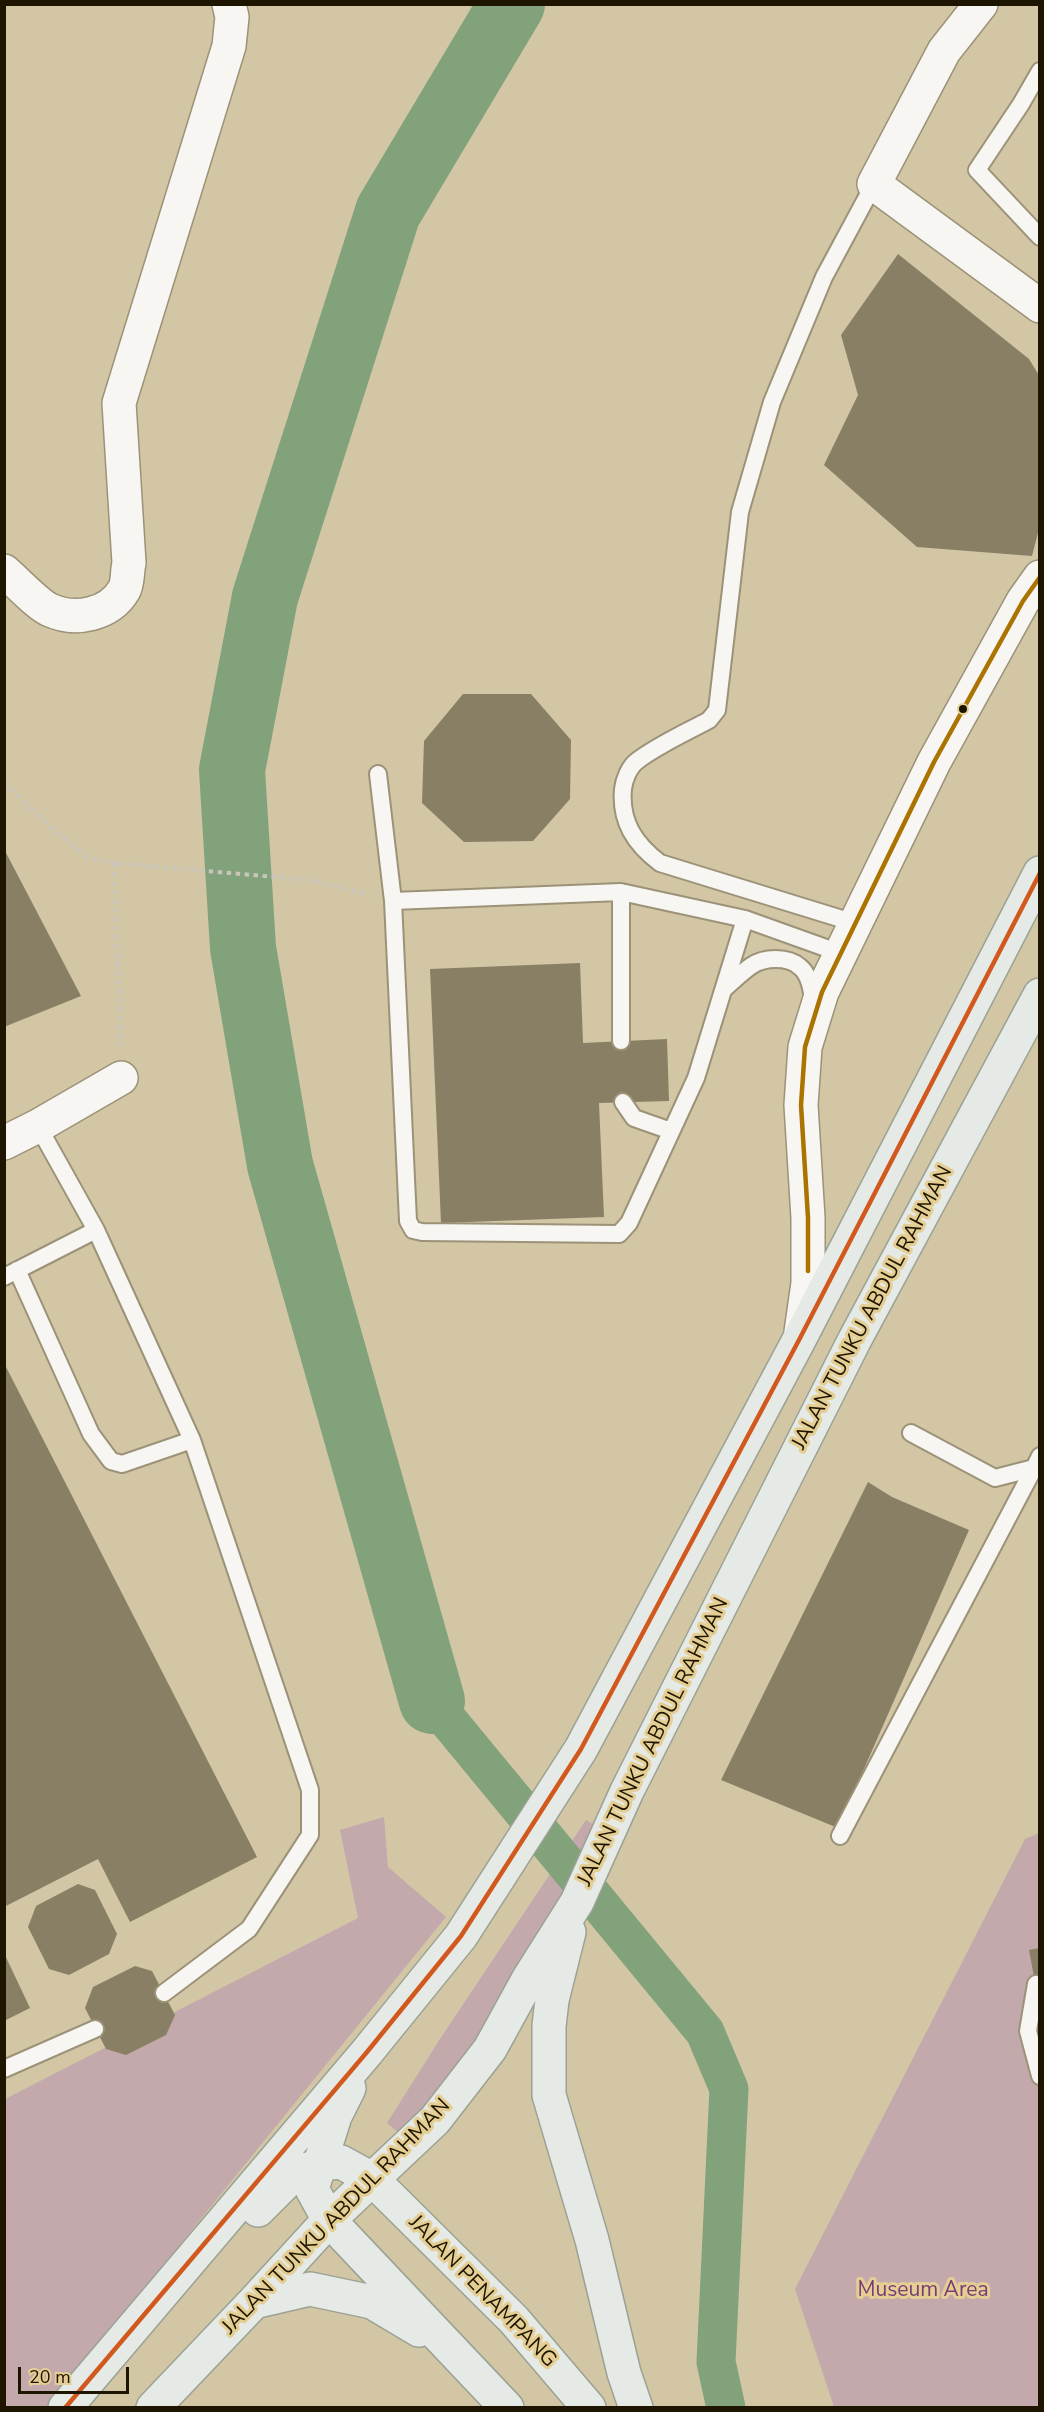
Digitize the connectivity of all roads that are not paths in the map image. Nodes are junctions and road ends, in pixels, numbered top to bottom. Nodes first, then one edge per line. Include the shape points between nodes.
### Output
1 (229, 4) edge
2 (981, 4) edge
3 (1040, 71) edge
4 (874, 184) junction
5 (1040, 237) edge
6 (1040, 306) edge
7 (4, 571) edge
8 (1040, 577) edge
9 (378, 774) dead end
10 (1040, 873) edge
11 (621, 892) junction
12 (393, 901) junction
13 (744, 919) junction
14 (855, 923) junction
15 (840, 953) junction
16 (722, 991) junction
17 (1040, 995) edge
18 (815, 1014) junction
19 (621, 1041) dead end
20 (121, 1078) road end
21 (623, 1102) dead end
22 (38, 1126) junction
23 (671, 1131) junction
24 (4, 1143) edge
25 (96, 1230) junction
26 (11, 1274) edge
27 (799, 1340) junction
28 (911, 1433) dead end
29 (192, 1440) junction
30 (1037, 1462) edge
31 (840, 1836) dead end
32 (1036, 1984) dead end
33 (541, 1989) junction
34 (164, 1993) dead end
35 (95, 2029) dead end
36 (367, 2052) junction
37 (4, 2069) edge
38 (1040, 2076) edge
39 (321, 2166) junction
40 (372, 2179) junction
41 (329, 2220) junction
42 (255, 2302) junction
43 (452, 2349) junction
44 (95, 2372) junction
45 (64, 2408) edge
46 (153, 2408) edge
47 (507, 2408) edge
48 (589, 2408) edge
49 (636, 2408) edge

1 - 7 street via 232,17 226,58 119,404 129,562 125,588 114,602 97,613 74,615 50,610
2 - 4 street via 944,51
3 - 5 lane via 977,170
4 - 6 street
4 - 14 lane via 824,277 772,402 740,512 717,710 709,720 635,762 624,781 622,805 627,828 660,863
8 - 14 street via 934,762
9 - 12 lane
10 - 27 main road
11 - 12 lane
11 - 13 lane
11 - 19 lane
12 - 23 lane via 408,1221 413,1230 620,1234 629,1223
13 - 15 lane
13 - 16 lane
14 - 15 street
15 - 18 street
16 - 18 lane via 752,964 766,959 784,960 801,967
16 - 23 lane via 696,1078
17 - 33 main road, JALAN TUNKU ABDUL RAHMAN via 854,1341 627,1791
18 - 27 street via 805,1047 801,1105 808,1283
20 - 22 street
21 - 23 lane via 634,1118
22 - 24 street
22 - 25 lane
25 - 26 lane
25 - 29 lane
26 - 29 lane via 91,1434 111,1461 122,1464
27 - 36 main road via 581,1749 461,1936
28 - 30 lane via 995,1478
29 - 34 lane via 310,1790 310,1835 249,1929
30 - 31 lane
32 - 38 lane via 1028,2031
33 - 40 main road, JALAN TUNKU ABDUL RAHMAN via 435,2120
33 - 49 main road via 549,2026 549,2095
35 - 37 lane
36 - 39 main road via 335,2116
36 - 44 main road
39 - 40 main road, JALAN PENAMPANG via 341,2162
39 - 41 main road via 312,2189
39 - 44 main road via 301,2170 290,2178
40 - 41 main road, JALAN TUNKU ABDUL RAHMAN
40 - 48 main road, JALAN PENAMPANG via 514,2320
41 - 42 main road, JALAN TUNKU ABDUL RAHMAN
41 - 43 main road
42 - 43 main road via 310,2289 372,2302
42 - 46 main road, JALAN TUNKU ABDUL RAHMAN
43 - 47 main road
44 - 45 main road

